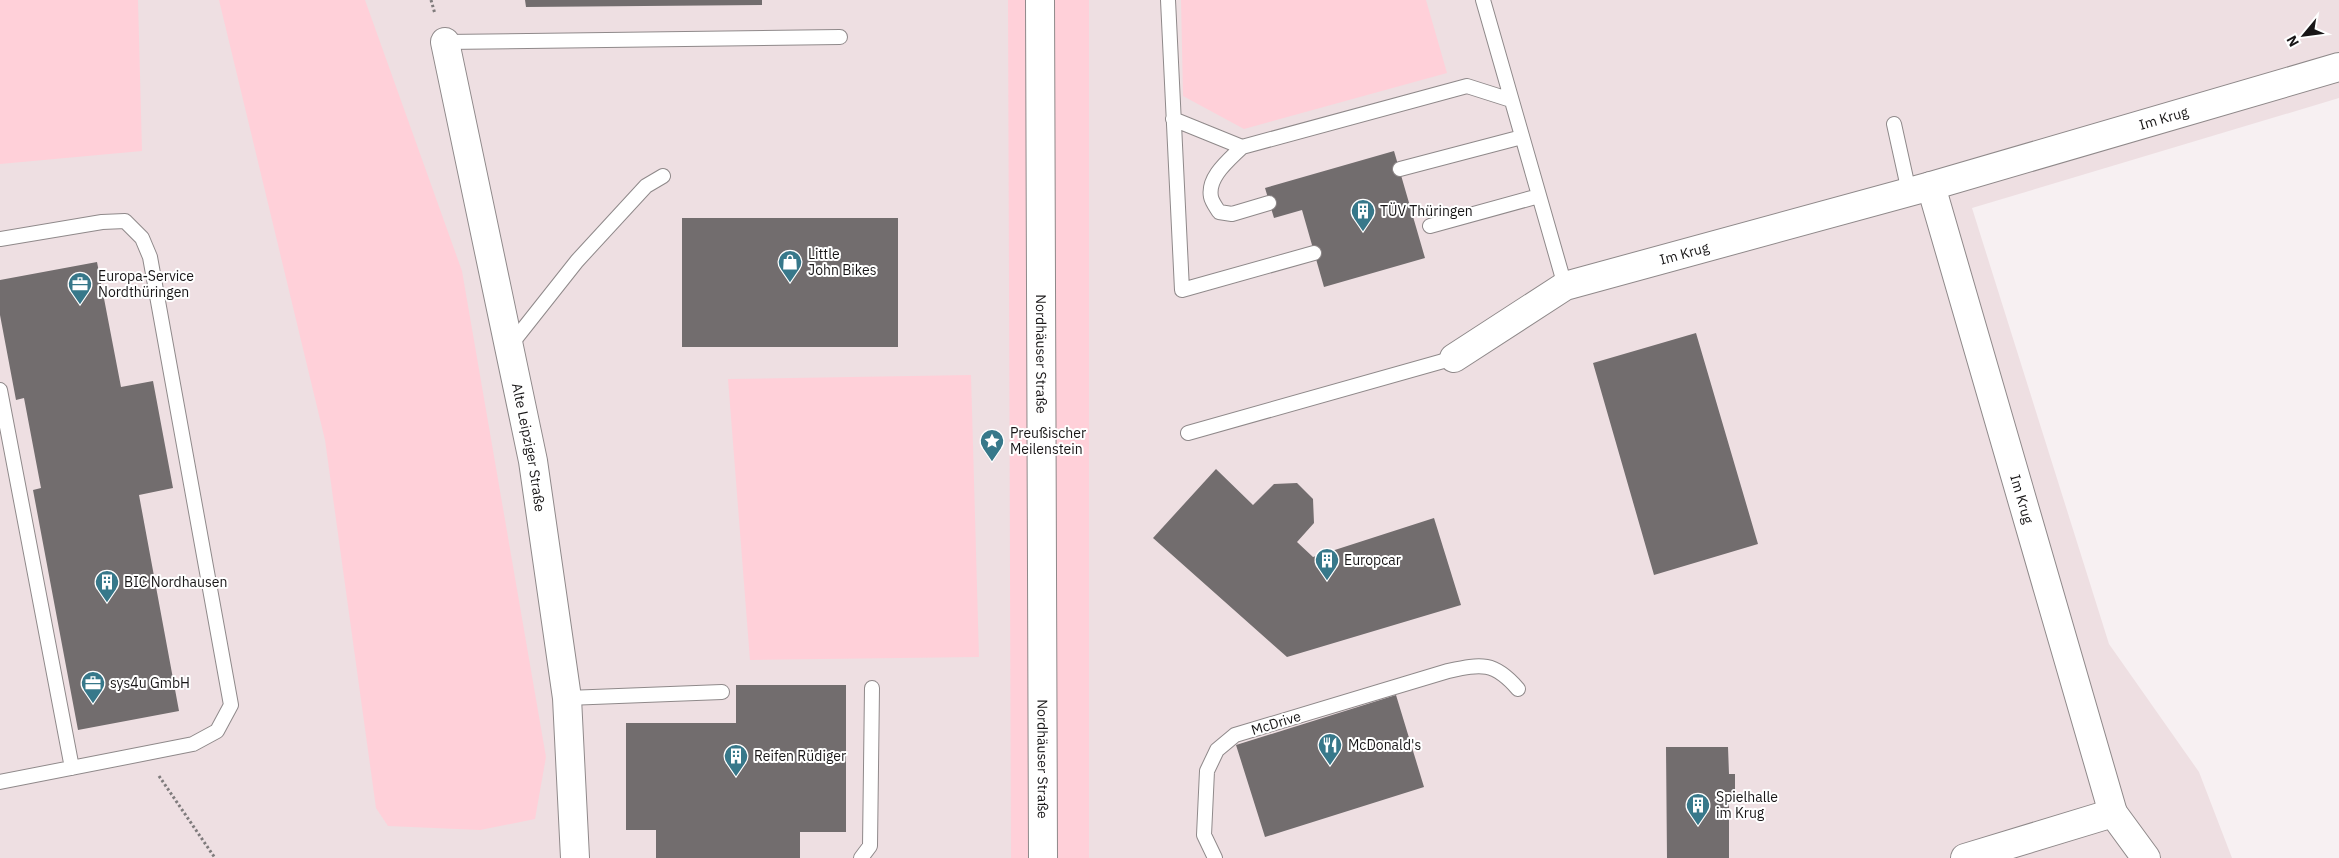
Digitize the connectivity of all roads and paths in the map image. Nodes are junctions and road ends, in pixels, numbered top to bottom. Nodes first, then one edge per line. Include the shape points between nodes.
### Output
1 (1040, 0) edge
2 (1168, 0) edge
3 (1483, 0) edge
4 (840, 37) dead end
5 (444, 42) joint
6 (2339, 67) edge
7 (1512, 100) junction
8 (1173, 119) junction
9 (1894, 124) dead end
10 (1522, 137) junction
11 (1242, 147) junction
12 (1400, 169) dead end
13 (663, 176) dead end
14 (1920, 189) junction
15 (1539, 196) junction
16 (1269, 203) dead end
17 (1430, 226) dead end
18 (0, 239) edge
19 (1314, 253) dead end
20 (1565, 286) junction
21 (509, 348) junction
22 (1454, 358) joint
23 (0, 390) edge
24 (1188, 434) dead end
25 (872, 688) dead end
26 (1518, 689) dead end
27 (722, 692) dead end
28 (567, 698) junction
29 (144, 754) junction
30 (72, 768) junction
31 (0, 782) edge
32 (2113, 813) junction
33 (215, 858) edge
34 (575, 858) edge
35 (861, 858) edge
36 (1043, 858) edge
37 (1215, 858) edge
38 (1965, 858) edge
39 (2146, 858) edge

1 - 36 street, Nordhäuser Straße
2 - 8 lane
3 - 7 lane
4 - 5 lane
5 - 21 street, Alte Leipziger Straße
6 - 14 street, Im Krug
7 - 10 lane
7 - 11 lane via 1468,86
8 - 11 lane
8 - 19 lane via 1182,290
9 - 14 lane
10 - 12 lane
10 - 15 lane
11 - 16 lane via 1221,168 1212,183 1211,198 1219,212 1232,214
13 - 21 lane via 646,186 577,261
14 - 20 street, Im Krug
14 - 32 street, Im Krug
15 - 17 lane
15 - 20 lane
18 - 29 lane via 125,221 142,238 150,257 231,705 217,731 193,744
20 - 22 street, Im Krug
21 - 28 street, Alte Leipziger Straße via 533,461
22 - 24 lane
23 - 30 lane
25 - 35 lane via 870,846
26 - 37 lane, McDrive via 1505,674 1490,667 1470,666 1235,735 1217,750 1207,771 1204,835
27 - 28 lane
28 - 34 street, Alte Leipziger Straße
29 - 30 lane
29 - 33 path
30 - 31 lane
32 - 38 street
32 - 39 street, Im Krug

